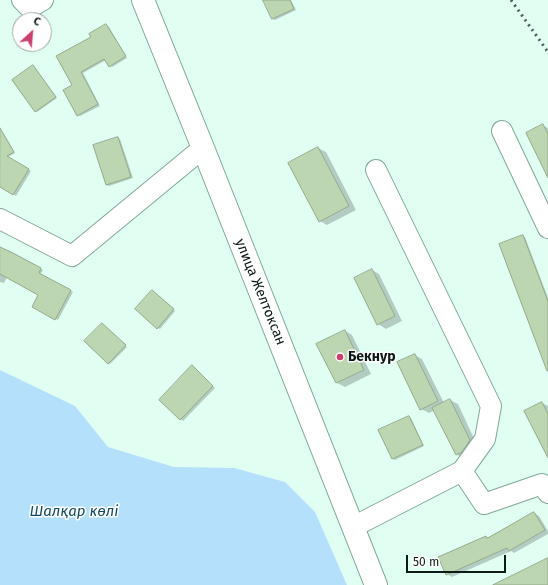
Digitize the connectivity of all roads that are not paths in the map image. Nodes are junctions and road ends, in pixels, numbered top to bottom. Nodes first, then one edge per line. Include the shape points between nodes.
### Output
1 (22, 0) edge
2 (43, 0) edge
3 (143, 0) edge
4 (502, 131) dead end
5 (203, 148) junction
6 (376, 170) dead end
7 (0, 219) edge
8 (548, 228) edge
9 (462, 471) junction
10 (548, 493) edge
11 (353, 527) junction
12 (376, 585) edge

1 - 2 street via 30,8
3 - 5 main road, улица Желтоксан
4 - 8 street
5 - 7 street via 72,256
5 - 11 main road, улица Желтоксан
6 - 9 street via 491,406 485,439
9 - 10 street via 484,504 542,484
9 - 11 street
11 - 12 main road, улица Желтоксан

